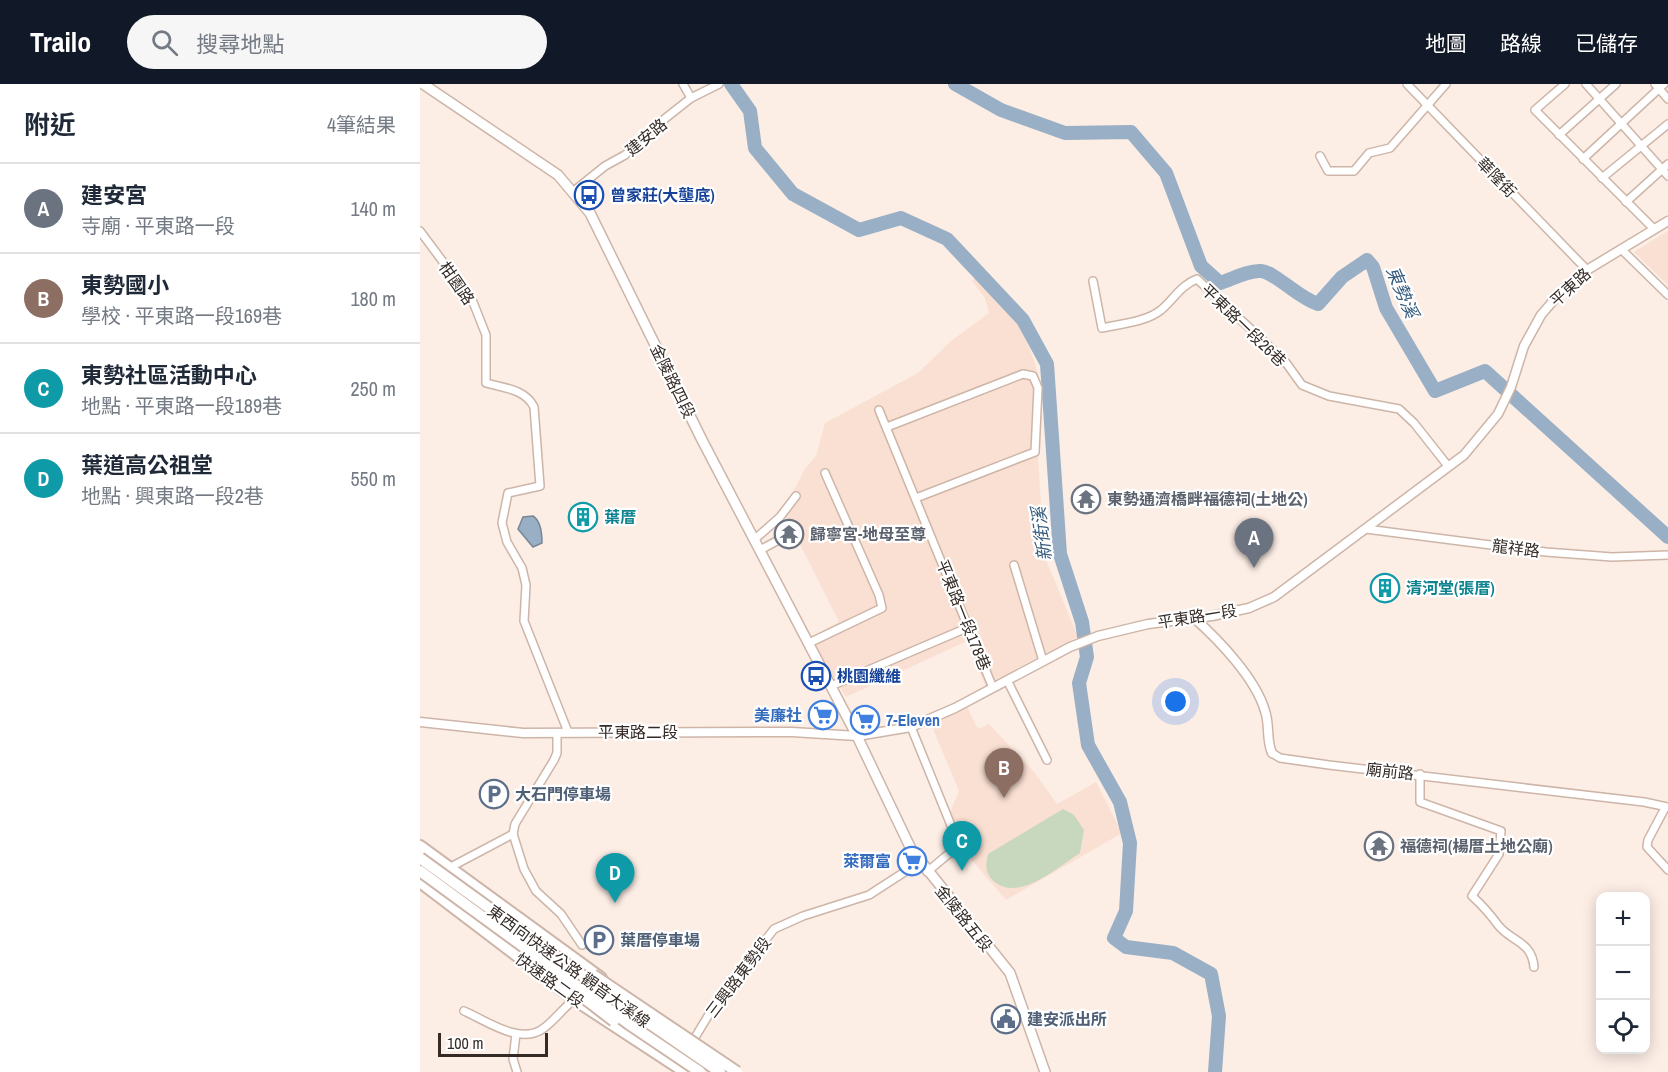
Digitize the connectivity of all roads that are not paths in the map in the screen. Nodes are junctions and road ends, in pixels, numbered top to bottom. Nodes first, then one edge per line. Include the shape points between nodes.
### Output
1 (423, 84) edge
2 (683, 84) edge
3 (718, 84) edge
4 (1407, 84) edge
5 (1446, 84) edge
6 (1566, 84) edge
7 (1586, 84) edge
8 (1616, 84) edge
9 (1659, 85) edge
10 (691, 98) junction
11 (1600, 99) junction
12 (1668, 99) edge
13 (1427, 105) junction
14 (1621, 123) junction
15 (1668, 124) edge
16 (1559, 135) junction
17 (1641, 146) junction
18 (1320, 156) dead end
19 (1583, 159) junction
20 (1665, 167) edge
21 (1668, 176) edge
22 (1602, 178) junction
23 (574, 191) junction
24 (1626, 202) junction
25 (1668, 221) edge
26 (1654, 230) junction
27 (420, 231) edge
28 (1621, 249) junction
29 (1587, 270) junction
30 (1093, 281) dead end
31 (1668, 295) edge
32 (1511, 387) joint
33 (879, 410) dead end
34 (887, 427) junction
35 (1448, 466) junction
36 (825, 473) dead end
37 (796, 496) dead end
38 (916, 498) junction
39 (1366, 529) junction
40 (784, 537) dead end
41 (755, 539) junction
42 (760, 550) junction
43 (1668, 555) edge
44 (1014, 564) dead end
45 (1194, 618) junction
46 (969, 627) junction
47 (809, 643) junction
48 (1043, 661) junction
49 (1007, 680) junction
50 (831, 686) junction
51 (993, 688) junction
52 (420, 722) edge
53 (911, 727) junction
54 (568, 732) junction
55 (557, 733) junction
56 (857, 736) junction
57 (1272, 753) joint
58 (1047, 760) dead end
59 (1420, 774) junction
60 (1666, 807) edge
61 (513, 834) junction
62 (420, 846) edge
63 (420, 858) edge
64 (920, 862) junction
65 (450, 867) junction
66 (1668, 870) edge
67 (420, 871) edge
68 (927, 872) junction
69 (421, 884) edge
70 (582, 945) dead end
71 (533, 947) junction
72 (1534, 966) dead end
73 (569, 1004) dead end
74 (464, 1011) dead end
75 (516, 1034) junction
76 (691, 1045) junction
77 (681, 1071) edge
78 (517, 1072) edge
79 (700, 1072) edge
80 (720, 1072) edge
81 (730, 1072) edge
82 (737, 1072) edge
83 (1045, 1072) edge

1 - 23 main road, 金陵路四段 via 558,175
2 - 10 street
3 - 10 street, 建安路
4 - 13 street, 華隆街
5 - 13 street
6 - 16 street via 1535,111
7 - 11 street
8 - 11 street
9 - 12 street
9 - 14 street
10 - 23 street, 建安路 via 625,155
11 - 14 street
11 - 16 street
13 - 18 street via 1390,148 1369,153 1354,171 1328,171
13 - 29 street, 華隆街
14 - 17 street
14 - 19 street
15 - 17 street
16 - 19 street
17 - 20 street
17 - 22 street
19 - 22 street
20 - 21 street
20 - 24 street
22 - 24 street
23 - 41 main road, 金陵路四段 via 590,213
24 - 26 street
25 - 26 street, 平東路
26 - 28 street, 平東路
27 - 54 street, 柑園路 via 473,302 486,335 486,383 523,394 534,407 540,486 508,493 502,524 526,585 524,621
28 - 29 street, 平東路
28 - 31 street
29 - 32 street, 平東路 via 1541,315 1524,346
30 - 35 street, 平東路一段26巷 via 1102,328 1148,317 1197,279 1284,360 1302,385 1329,396 1399,409
32 - 35 street, 平東路一段 via 1498,414 1464,455
33 - 34 street, 平東路一段178巷
34 - 38 street, 平東路一段178巷
34 - 38 street via 1023,374 1033,375 1038,388 1035,452
35 - 39 street, 平東路一段
36 - 47 street via 882,608
37 - 41 street
38 - 46 street, 平東路一段178巷
39 - 43 street, 龍祥路 via 1546,552 1612,557
39 - 45 street, 平東路一段 via 1274,597 1249,608
40 - 42 street
41 - 42 main road, 金陵路四段
42 - 47 main road, 金陵路四段
44 - 48 street
45 - 48 street, 平東路一段 via 1098,636
45 - 57 street, 廟前路 via 1225,648 1245,675 1265,710
46 - 50 street
46 - 51 street, 平東路一段178巷
47 - 50 main road, 金陵路四段
48 - 49 street, 平東路一段
49 - 51 street, 平東路一段
49 - 58 street
50 - 56 main road, 金陵路四段
51 - 53 street, 平東路一段
52 - 55 street, 平東路二段
53 - 56 street, 平東路一段
53 - 68 street via 959,845
54 - 55 street, 平東路二段
54 - 56 street, 平東路二段 via 792,732
55 - 61 street via 557,753 514,824
56 - 64 main road, 金陵路五段 via 886,801
57 - 59 street, 廟前路 via 1280,758 1319,764
59 - 60 street, 廟前路
59 - 72 street via 1420,802 1501,831 1499,854 1472,896 1495,917 1498,925 1524,944
60 - 66 street via 1647,847
61 - 65 street
61 - 70 street via 536,891 561,914
62 - 65 main road, 快速路二段
63 - 71 main road, 東西向快速公路 觀音大溪線, bridge
64 - 68 main road, 金陵路五段
64 - 76 street, 三興路東勢段 via 869,896 774,929 711,1011
65 - 69 street
65 - 76 main road, 快速路二段
67 - 71 main road, 東西向快速公路 觀音大溪線, bridge
68 - 83 main road, 金陵路五段 via 1010,974
69 - 77 main road, 快速路二段 via 575,1000
71 - 77 main road, bridge via 596,1009
71 - 79 main road, 東西向快速公路 觀音大溪線, bridge
71 - 80 main road, 東西向快速公路 觀音大溪線, bridge
71 - 82 main road, bridge via 566,958
73 - 75 street via 541,1030
74 - 75 street
75 - 78 street via 513,1059
76 - 77 street, 三興路東勢段
76 - 81 main road, 快速路二段

